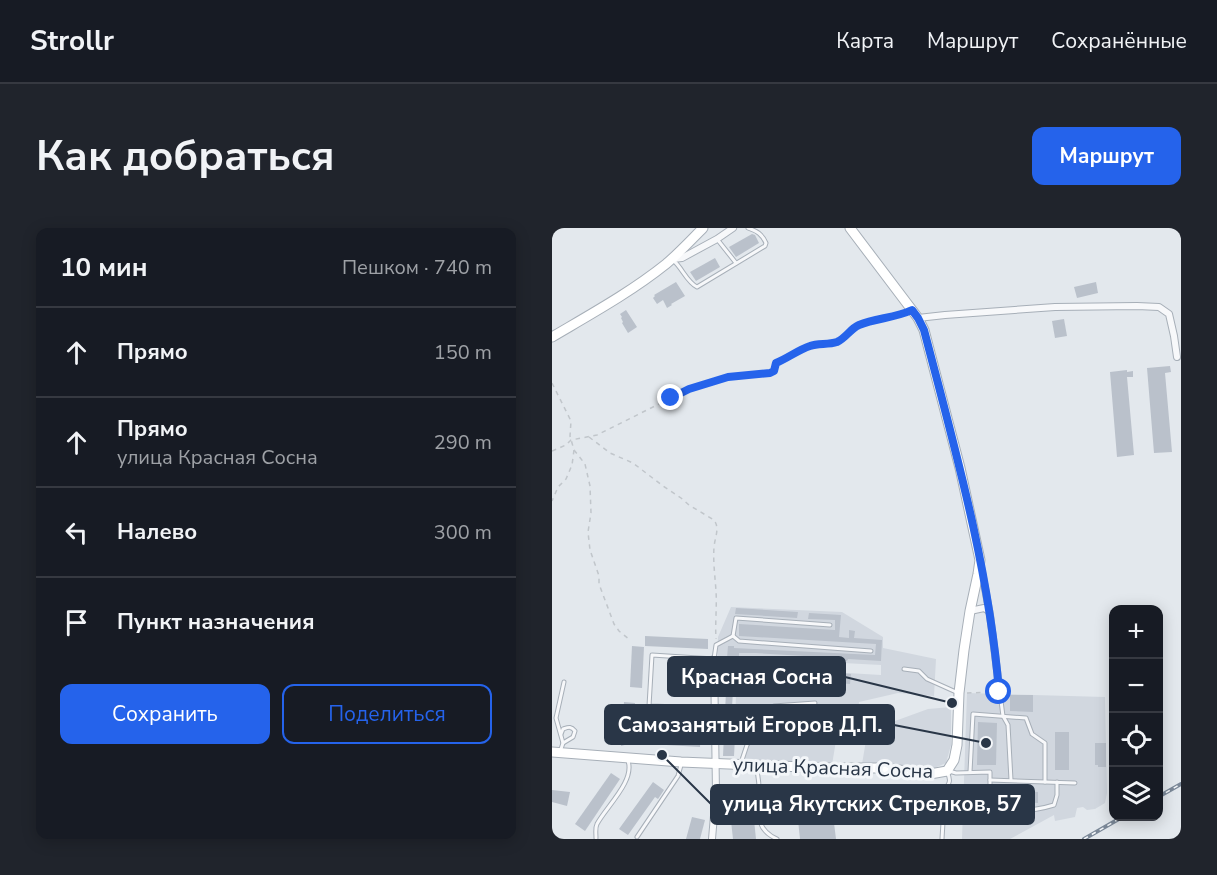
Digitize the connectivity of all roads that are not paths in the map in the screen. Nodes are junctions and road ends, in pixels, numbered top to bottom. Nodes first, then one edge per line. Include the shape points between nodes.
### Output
1 (733, 228) edge
2 (748, 228) edge
3 (850, 228) edge
4 (699, 232) edge
5 (717, 239) junction
6 (708, 243) junction
7 (672, 259) junction
8 (736, 263) junction
9 (915, 314) junction
10 (552, 337) edge
11 (1177, 357) dead end
12 (980, 560) junction
13 (970, 611) junction
14 (989, 611) junction
15 (830, 625) dead end
16 (733, 636) junction
17 (872, 651) dead end
18 (714, 659) junction
19 (904, 669) dead end
20 (564, 682) dead end
21 (999, 689) joint
22 (959, 693) junction
23 (815, 703) dead end
24 (715, 708) junction
25 (1003, 716) junction
26 (561, 734) junction
27 (563, 743) junction
28 (556, 753) edge
29 (628, 759) junction
30 (681, 762) junction
31 (717, 764) junction
32 (741, 764) junction
33 (756, 765) junction
34 (947, 771) junction
35 (970, 772) junction
36 (990, 780) junction
37 (1011, 780) junction
38 (1046, 782) junction
39 (1058, 782) junction
40 (1075, 783) dead end
41 (637, 837) dead end
42 (596, 838) edge
43 (712, 839) edge
44 (777, 839) edge
45 (942, 839) edge

1 - 5 street
2 - 8 lane via 758,232 765,246
3 - 9 street, улица Красная Сосна
4 - 6 street
4 - 7 street
5 - 6 street
5 - 8 lane
6 - 7 street
7 - 8 lane via 697,287
7 - 10 street
9 - 11 street via 1158,307 1169,314
9 - 12 street, улица Красная Сосна via 924,330
12 - 13 street, улица Красная Сосна
12 - 14 street
13 - 14 street
13 - 22 street, улица Красная Сосна
14 - 21 street
15 - 16 lane via 736,618
16 - 17 lane via 740,641
16 - 18 lane via 716,645
18 - 24 street
18 - 24 lane via 652,655 649,706
19 - 22 lane via 919,671 927,679
20 - 26 lane via 556,718
21 - 25 lane
22 - 34 street, улица Красная Сосна via 957,745
23 - 32 lane via 774,706 765,713
24 - 31 street
25 - 35 lane via 973,714
25 - 37 lane via 1008,725
25 - 38 lane via 1026,718 1032,734 1045,743
26 - 27 lane
26 - 27 lane via 569,727 575,731
27 - 28 lane
28 - 29 street, улица Красная Сосна
29 - 30 street, улица Красная Сосна
29 - 42 lane via 630,765 623,787 596,826
30 - 31 street, улица Красная Сосна
30 - 41 lane via 678,776
31 - 32 street, улица Красная Сосна
31 - 43 street
32 - 33 street, улица Красная Сосна
33 - 34 street, улица Красная Сосна via 883,768 930,774
33 - 44 lane via 760,824
34 - 35 lane
34 - 45 lane via 950,783 945,789
35 - 36 lane via 990,772
36 - 37 lane
36 - 39 lane via 990,806 994,811 1054,805
37 - 38 lane
38 - 39 lane
39 - 40 lane

